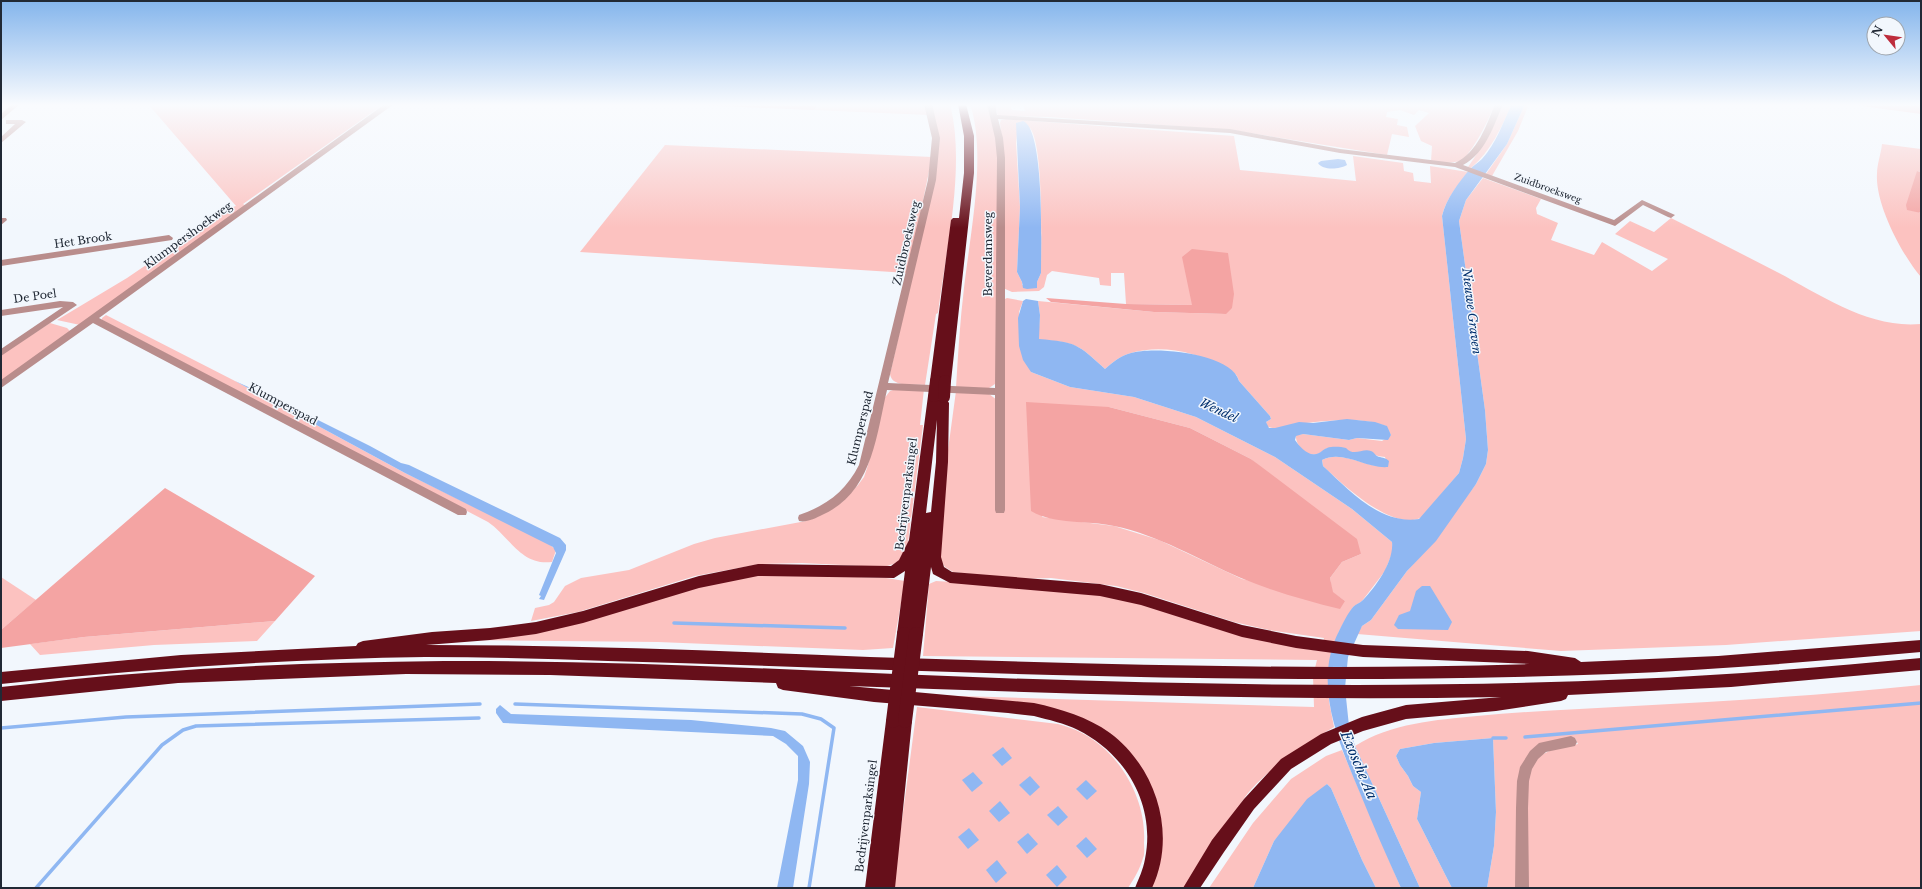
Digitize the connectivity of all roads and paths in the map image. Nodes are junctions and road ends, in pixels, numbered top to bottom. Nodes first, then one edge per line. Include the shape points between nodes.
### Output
1 (333, 145) edge
2 (935, 145) edge
3 (961, 145) edge
4 (969, 145) edge
5 (999, 145) edge
6 (1310, 145) edge
7 (1477, 145) edge
8 (1456, 165) junction
9 (1671, 215) dead end
10 (168, 238) dead end
11 (1, 263) edge
12 (1, 313) edge
13 (93, 319) junction
14 (1, 352) edge
15 (940, 381) junction
16 (1, 385) edge
17 (883, 386) junction
18 (1000, 392) junction
19 (940, 399) junction
20 (1000, 510) dead end
21 (462, 512) dead end
22 (802, 518) dead end
23 (916, 538) junction
24 (910, 634) junction
25 (1921, 646) edge
26 (305, 654) junction
27 (1921, 664) edge
28 (1606, 669) junction
29 (730, 674) junction
30 (1, 678) edge
31 (1607, 686) junction
32 (1, 694) edge
33 (899, 721) junction
34 (1571, 742) dead end
35 (873, 888) edge
36 (887, 888) edge
37 (1143, 888) edge
38 (1191, 888) edge
39 (1522, 888) edge

1 - 13 street, Klumpershoekweg
2 - 17 street, Zuidbroeksweg via 932,180
3 - 15 highway, Bedrijvenparksingel
4 - 15 highway, Bedrijvenparksingel via 969,172
5 - 18 street, Beverdamsweg
6 - 8 street, Zuidbroeksweg
7 - 8 street via 1465,161
8 - 9 street, Zuidbroeksweg via 1615,223 1642,202
10 - 11 street, Het Brook
12 - 14 street, De Poel via 60,304 72,305
13 - 16 street, Klumpershoekweg
13 - 21 street, Klumperspad
15 - 19 highway, Bedrijvenparksingel, bridge
17 - 18 street
17 - 22 street, Klumperspad via 864,465 855,484 831,506
18 - 20 street, Beverdamsweg
19 - 23 highway, Bedrijvenparksingel
19 - 24 highway, Bedrijvenparksingel
19 - 28 highway via 942,462 934,557 936,567 941,573 956,579 1107,591 1242,631 1323,646 1363,651 1528,657
23 - 24 highway, Bedrijvenparksingel
23 - 26 highway via 904,564 900,569 890,572 758,570 699,582 583,617 536,628
24 - 33 highway, Bedrijvenparksingel, bridge
25 - 28 highway via 1775,659
26 - 28 highway via 484,651 1099,670 1318,674
26 - 30 highway via 167,662
27 - 31 highway via 1793,676
29 - 31 highway via 1158,690 1360,692
29 - 32 highway via 573,669 409,668 145,679
29 - 37 highway via 841,692 1035,710 1076,721 1094,730 1116,746 1132,765 1149,796 1156,832 1151,867
31 - 38 highway via 1496,704 1406,712 1362,724 1326,739 1286,764 1254,798
33 - 35 highway, Bedrijvenparksingel
33 - 36 highway, Bedrijvenparksingel
34 - 39 street via 1544,748 1534,754 1526,767 1522,801

